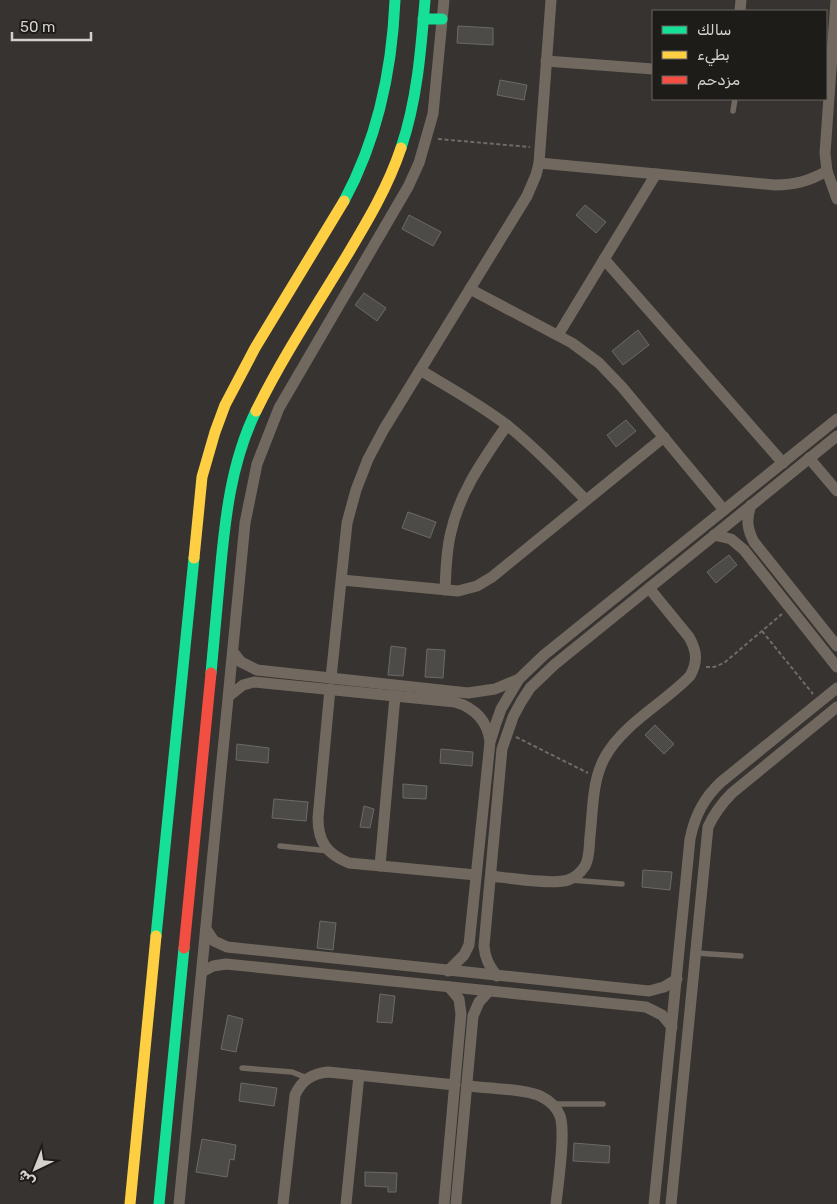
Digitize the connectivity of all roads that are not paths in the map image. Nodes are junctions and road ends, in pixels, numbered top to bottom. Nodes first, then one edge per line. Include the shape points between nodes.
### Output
1 (396, 0) edge
2 (424, 0) edge
3 (444, 0) edge
4 (551, 0) edge
5 (836, 0) edge
6 (423, 19) junction
7 (442, 19) junction
8 (546, 61) junction
9 (652, 70) edge
10 (734, 100) edge
11 (734, 111) dead end
12 (539, 163) junction
13 (827, 171) junction
14 (656, 174) junction
15 (837, 199) edge
16 (604, 259) junction
17 (470, 289) junction
18 (558, 335) junction
19 (420, 370) junction
20 (837, 419) edge
21 (507, 425) junction
22 (837, 436) edge
23 (664, 437) junction
24 (809, 458) junction
25 (782, 463) junction
26 (837, 491) edge
27 (586, 500) junction
28 (751, 505) junction
29 (724, 510) junction
30 (714, 536) junction
31 (342, 580) junction
32 (649, 588) junction
33 (445, 590) junction
34 (837, 646) edge
35 (233, 652) junction
36 (837, 667) edge
37 (519, 680) junction
38 (331, 683) junction
39 (837, 688) edge
40 (229, 696) junction
41 (395, 696) junction
42 (837, 708) edge
43 (490, 742) junction
44 (280, 846) dead end
45 (329, 851) junction
46 (380, 866) junction
47 (476, 875) junction
48 (491, 876) junction
49 (568, 880) junction
50 (622, 884) dead end
51 (206, 929) junction
52 (695, 952) junction
53 (741, 956) dead end
54 (448, 971) junction
55 (202, 972) junction
56 (497, 976) junction
57 (677, 979) junction
58 (449, 987) junction
59 (489, 991) junction
60 (672, 1027) junction
61 (242, 1068) dead end
62 (359, 1075) junction
63 (307, 1078) junction
64 (461, 1086) junction
65 (553, 1104) junction
66 (603, 1104) dead end
67 (130, 1204) edge
68 (159, 1204) edge
69 (179, 1204) edge
70 (283, 1204) edge
71 (346, 1204) edge
72 (444, 1204) edge
73 (456, 1204) edge
74 (556, 1204) edge
75 (654, 1204) edge
76 (671, 1204) edge

1 - 67 street via 388,79 368,149 354,183 241,373 212,441 202,477
2 - 6 street
3 - 7 street
4 - 8 street
5 - 13 street via 825,153
6 - 7 street
6 - 68 street via 417,86 396,161 381,196 252,419 232,484 224,534
7 - 35 street via 436,89 428,138 419,163 279,408 257,464 246,516
8 - 9 street
8 - 12 street
10 - 11 lane
12 - 14 street
12 - 17 street via 527,196
13 - 14 street via 793,185
13 - 15 street
14 - 16 street
16 - 18 street
16 - 25 street
17 - 18 street
17 - 19 street
18 - 23 street via 586,352 611,374
19 - 21 street
19 - 31 street via 368,458 356,490 347,523
20 - 25 street
21 - 27 street
21 - 33 street via 466,488 457,509 446,553
22 - 24 street
23 - 27 street
23 - 29 street
24 - 26 street
24 - 28 street
25 - 29 street
27 - 33 street via 485,582 467,590
28 - 30 street
28 - 34 street via 747,524 749,534
29 - 37 street via 544,655
30 - 32 street
30 - 36 street via 738,544
31 - 33 street
31 - 38 street
32 - 48 street via 541,676 521,702 502,749
32 - 49 street via 689,637 694,646 695,666 690,676 623,734 604,758 597,778 585,865
35 - 38 street via 240,662 251,668
35 - 40 street
37 - 38 street via 494,689 468,693
37 - 43 street via 501,709
38 - 40 street via 254,682 237,688
38 - 41 street
38 - 45 street via 318,818 318,830
39 - 57 street via 721,782 700,807 690,839
40 - 51 street
41 - 43 street via 466,705 484,720
41 - 46 street
42 - 52 street via 732,793 714,814 706,841
43 - 47 street
44 - 45 lane
45 - 46 street via 349,863
46 - 47 street
47 - 54 street via 469,945
48 - 49 street via 557,882
48 - 56 street via 484,946 485,957
49 - 50 lane
51 - 54 street via 214,941 227,947
51 - 55 street
52 - 53 lane
52 - 76 street
54 - 56 street
55 - 58 street via 226,964
55 - 69 street
56 - 57 street via 649,991
57 - 60 street
58 - 59 street
58 - 64 street via 461,1006
59 - 60 street via 646,1008 662,1015
59 - 64 street via 473,1016
60 - 75 street
61 - 63 lane via 292,1072
62 - 63 street via 328,1072
62 - 64 street
62 - 71 street
63 - 70 street via 295,1095
64 - 65 street via 528,1093
64 - 72 street
64 - 73 street
65 - 66 lane
65 - 74 street via 563,1130

